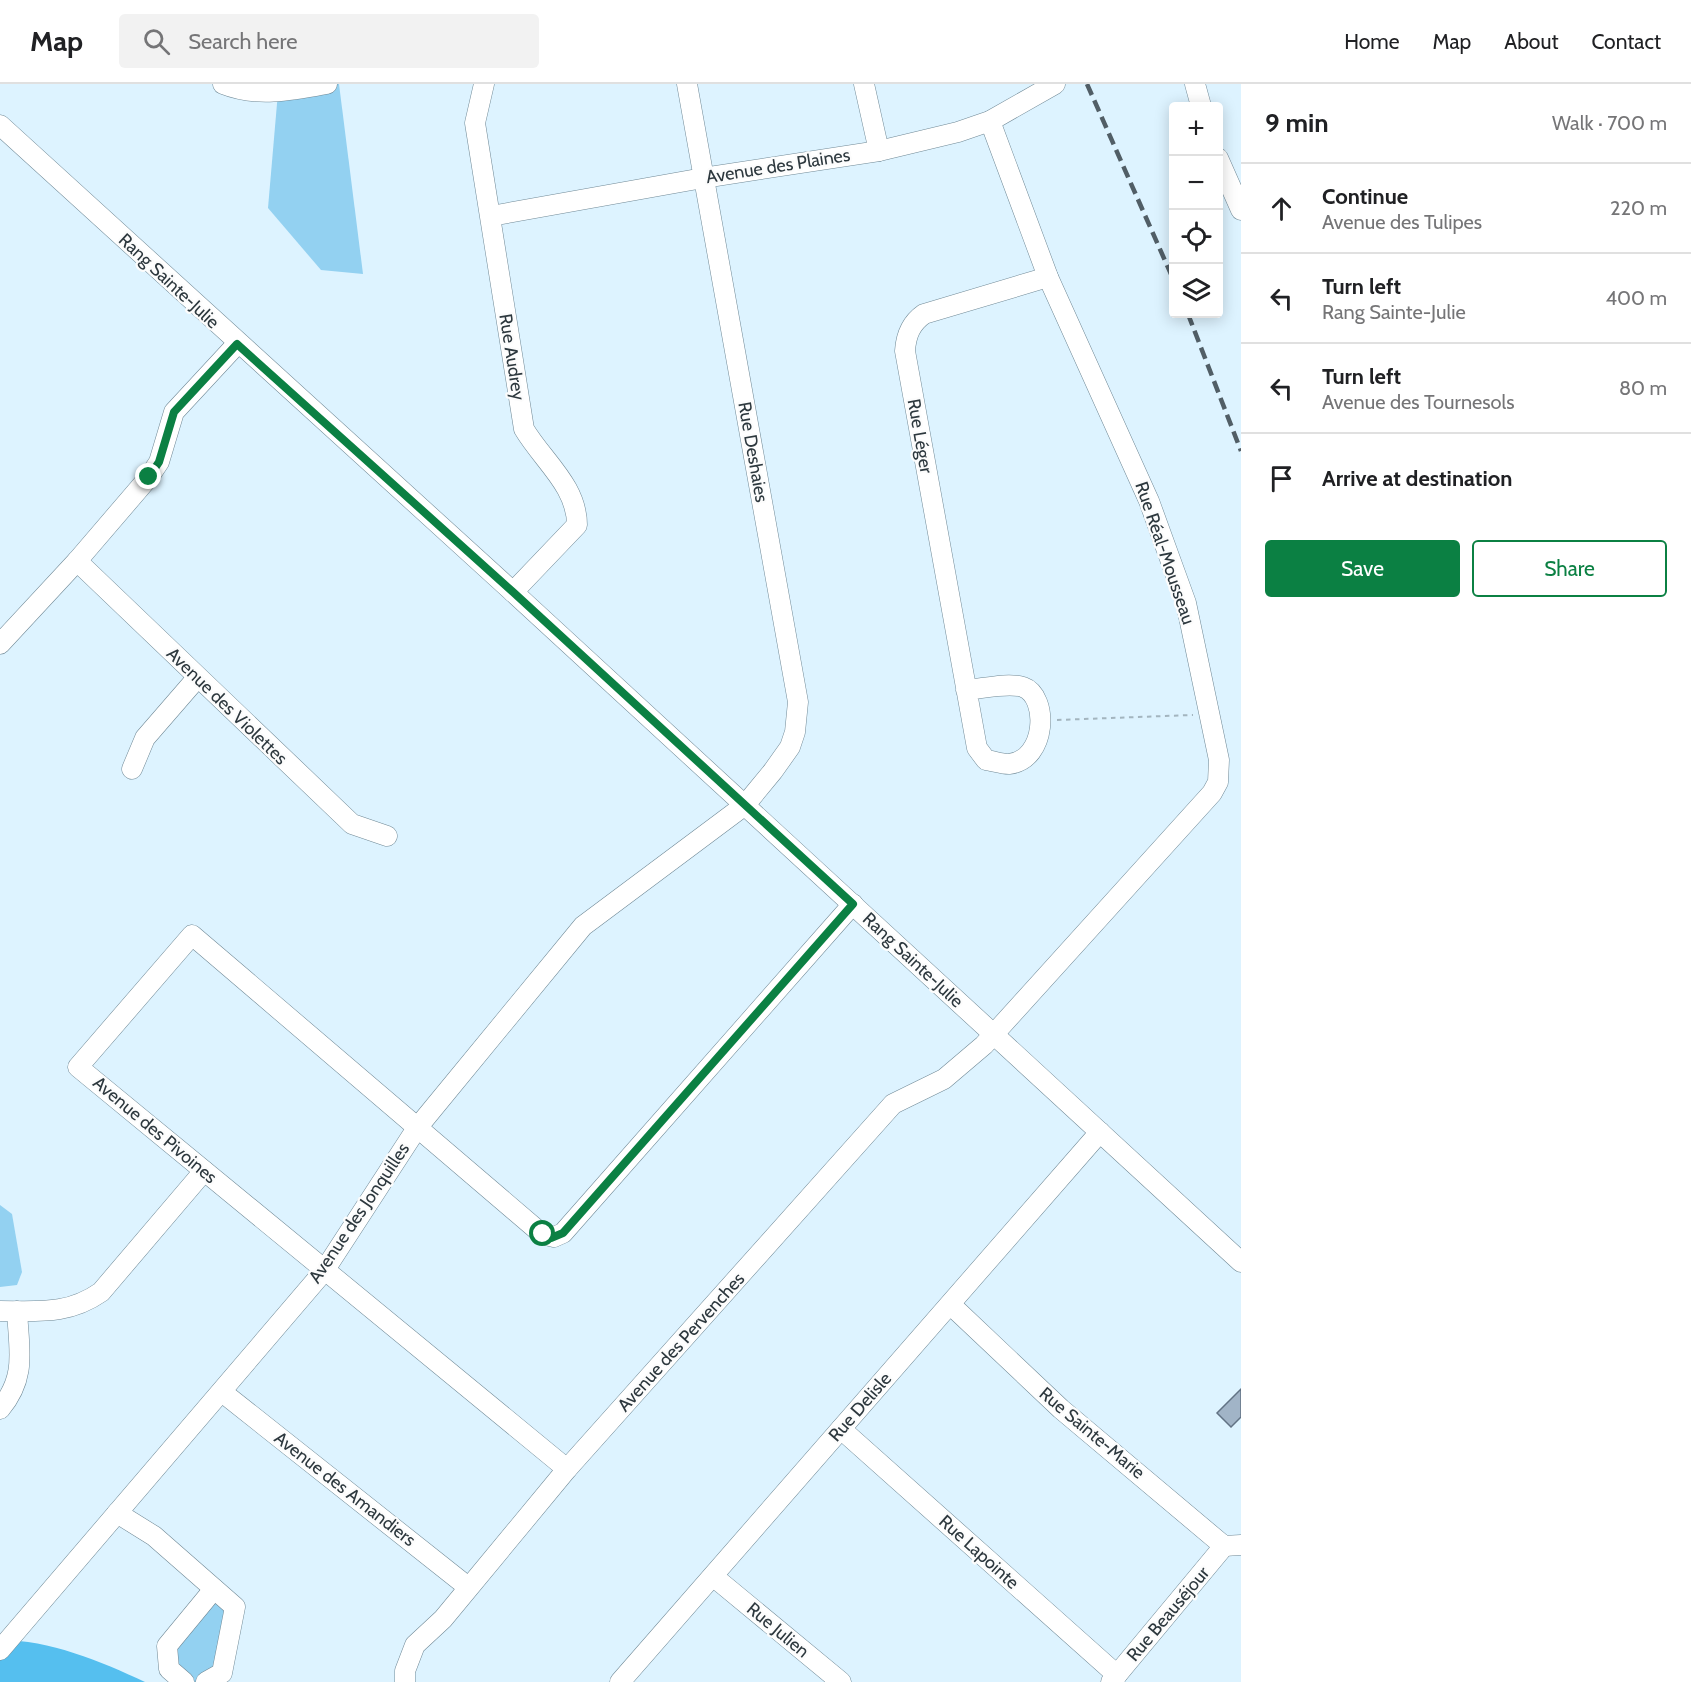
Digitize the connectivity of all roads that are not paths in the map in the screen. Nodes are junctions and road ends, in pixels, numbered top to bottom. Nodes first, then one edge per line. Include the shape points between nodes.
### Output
1 (223, 84) edge
2 (327, 84) edge
3 (484, 84) edge
4 (687, 84) edge
5 (864, 84) edge
6 (1055, 84) edge
7 (1195, 84) edge
8 (1200, 102) edge
9 (990, 121) junction
10 (0, 125) edge
11 (879, 151) junction
12 (1223, 169) edge
13 (703, 178) junction
14 (1241, 210) edge
15 (491, 216) junction
16 (1048, 276) junction
17 (237, 344) junction
18 (77, 561) junction
19 (513, 592) junction
20 (0, 644) edge
21 (197, 678) junction
22 (966, 690) junction
23 (132, 769) dead end
24 (745, 805) junction
25 (387, 836) dead end
26 (853, 904) junction
27 (994, 1035) junction
28 (417, 1128) junction
29 (1100, 1132) junction
30 (204, 1171) junction
31 (1241, 1262) edge
32 (324, 1271) junction
33 (951, 1305) junction
34 (8, 1311) edge
35 (222, 1392) junction
36 (0, 1409) edge
37 (841, 1430) junction
38 (567, 1469) junction
39 (117, 1513) junction
40 (1233, 1546) edge
41 (714, 1577) junction
42 (468, 1587) junction
43 (214, 1588) junction
44 (0, 1650) edge
45 (1114, 1678) edge
46 (184, 1682) edge
47 (206, 1682) edge
48 (405, 1682) edge
49 (620, 1682) edge
50 (841, 1682) edge

1 - 2 street via 243,92 278,92
3 - 15 street, Rue Audrey via 475,123
4 - 13 street, Rue Deshaies
5 - 11 street
6 - 9 street, Avenue des Plaines
7 - 8 street
9 - 11 street, Avenue des Plaines
9 - 16 street, Rue Réal-Mousseau
10 - 17 street, Rang Sainte-Julie
11 - 13 street, Avenue des Plaines
12 - 14 street
13 - 15 street, Avenue des Plaines
13 - 24 street, Rue Deshaies via 798,702 790,747
15 - 19 street, Rue Audrey via 524,429 568,488 577,508 577,525
16 - 22 street, Rue Léger via 924,314 916,320 906,340
16 - 27 street, Rue Réal-Mousseau via 1149,501 1186,603 1220,771 1212,793
17 - 18 street via 174,412 154,470
17 - 19 street, Rang Sainte-Julie
18 - 20 street
18 - 21 street, Avenue des Violettes
19 - 24 street, Rang Sainte-Julie
21 - 23 street via 145,738
21 - 25 street, Avenue des Violettes via 352,824
22 - 22 street, Rue Léger via 978,748 986,760 1009,764 1021,760 1038,743 1040,721 1032,693 1024,687
24 - 26 street, Rang Sainte-Julie
24 - 28 street, Avenue des Jonquilles via 583,926
26 - 27 street, Rang Sainte-Julie
26 - 28 street via 558,1236 543,1234
27 - 29 street, Rang Sainte-Julie
27 - 38 street, Avenue des Pervenches via 944,1079 893,1104
28 - 30 street, Avenue des Pivoines via 192,935 78,1067
28 - 32 street, Avenue des Jonquilles
29 - 31 street, Rang Sainte-Julie
29 - 33 street, Rue Delisle
30 - 32 street, Avenue des Pivoines
30 - 34 street via 101,1292 68,1308
32 - 35 street, Avenue des Jonquilles
32 - 38 street, Avenue des Pivoines
33 - 37 street, Rue Delisle
33 - 40 street, Rue Sainte-Marie via 1061,1408
34 - 36 street via 18,1380
35 - 39 street, Avenue des Jonquilles
35 - 42 street, Avenue des Amandiers
37 - 41 street, Rue Delisle
37 - 45 street, Rue Lapointe
38 - 42 street, Avenue des Pervenches
39 - 43 street via 154,1536
39 - 44 street, Avenue des Jonquilles
40 - 45 street, Rue Beauséjour
41 - 49 street, Rue Delisle
41 - 50 street, Rue Julien
42 - 48 street, Avenue des Pervenches via 443,1619 415,1645
43 - 46 street via 167,1646 169,1669
43 - 47 street via 235,1607 222,1673

